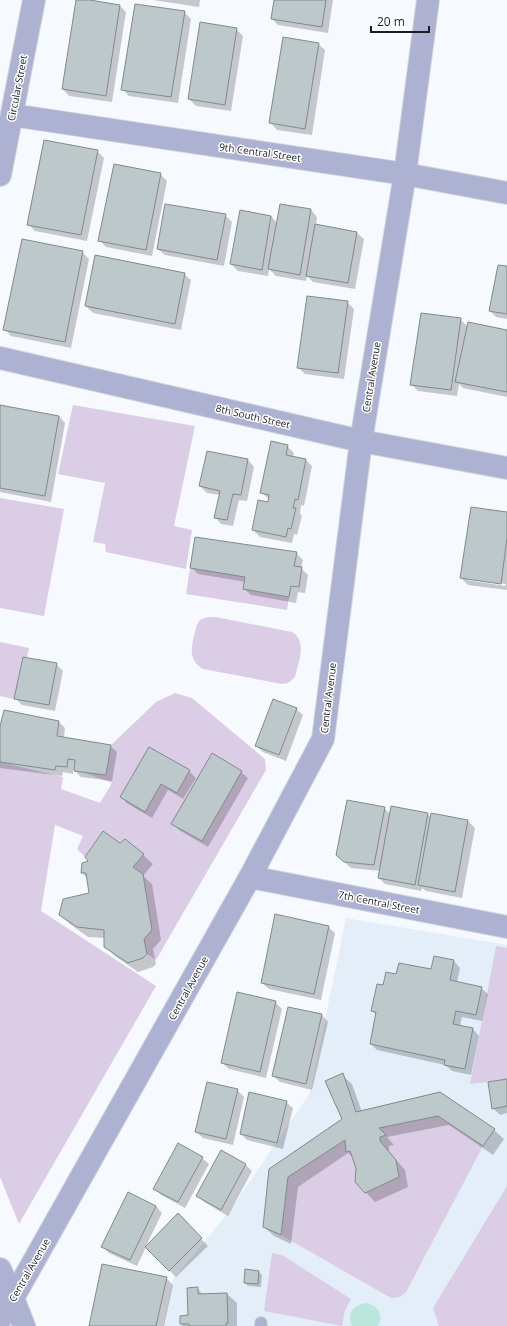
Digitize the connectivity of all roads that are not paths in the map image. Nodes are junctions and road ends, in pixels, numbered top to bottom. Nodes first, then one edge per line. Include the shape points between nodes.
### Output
1 (34, 0) edge
2 (428, 0) edge
3 (12, 115) junction
4 (405, 174) junction
5 (0, 175) edge
6 (507, 193) edge
7 (0, 358) edge
8 (361, 441) junction
9 (507, 468) edge
10 (250, 877) junction
11 (507, 927) edge
12 (0, 1269) edge
13 (13, 1298) junction
14 (0, 1320) edge
15 (24, 1326) edge

1 - 3 street, Circular Street
2 - 4 street, Central Avenue
3 - 4 street, 9th Central Street
3 - 5 street, Circular Street
4 - 6 street, 9th Central Street
4 - 8 street, Central Avenue
7 - 8 street, 8th South Street
8 - 9 street, 8th South Street
8 - 10 street, Central Avenue via 323,739
10 - 11 street, 7th Central Street
10 - 13 street, Central Avenue
12 - 13 street
13 - 14 street, Central Avenue
13 - 15 street

